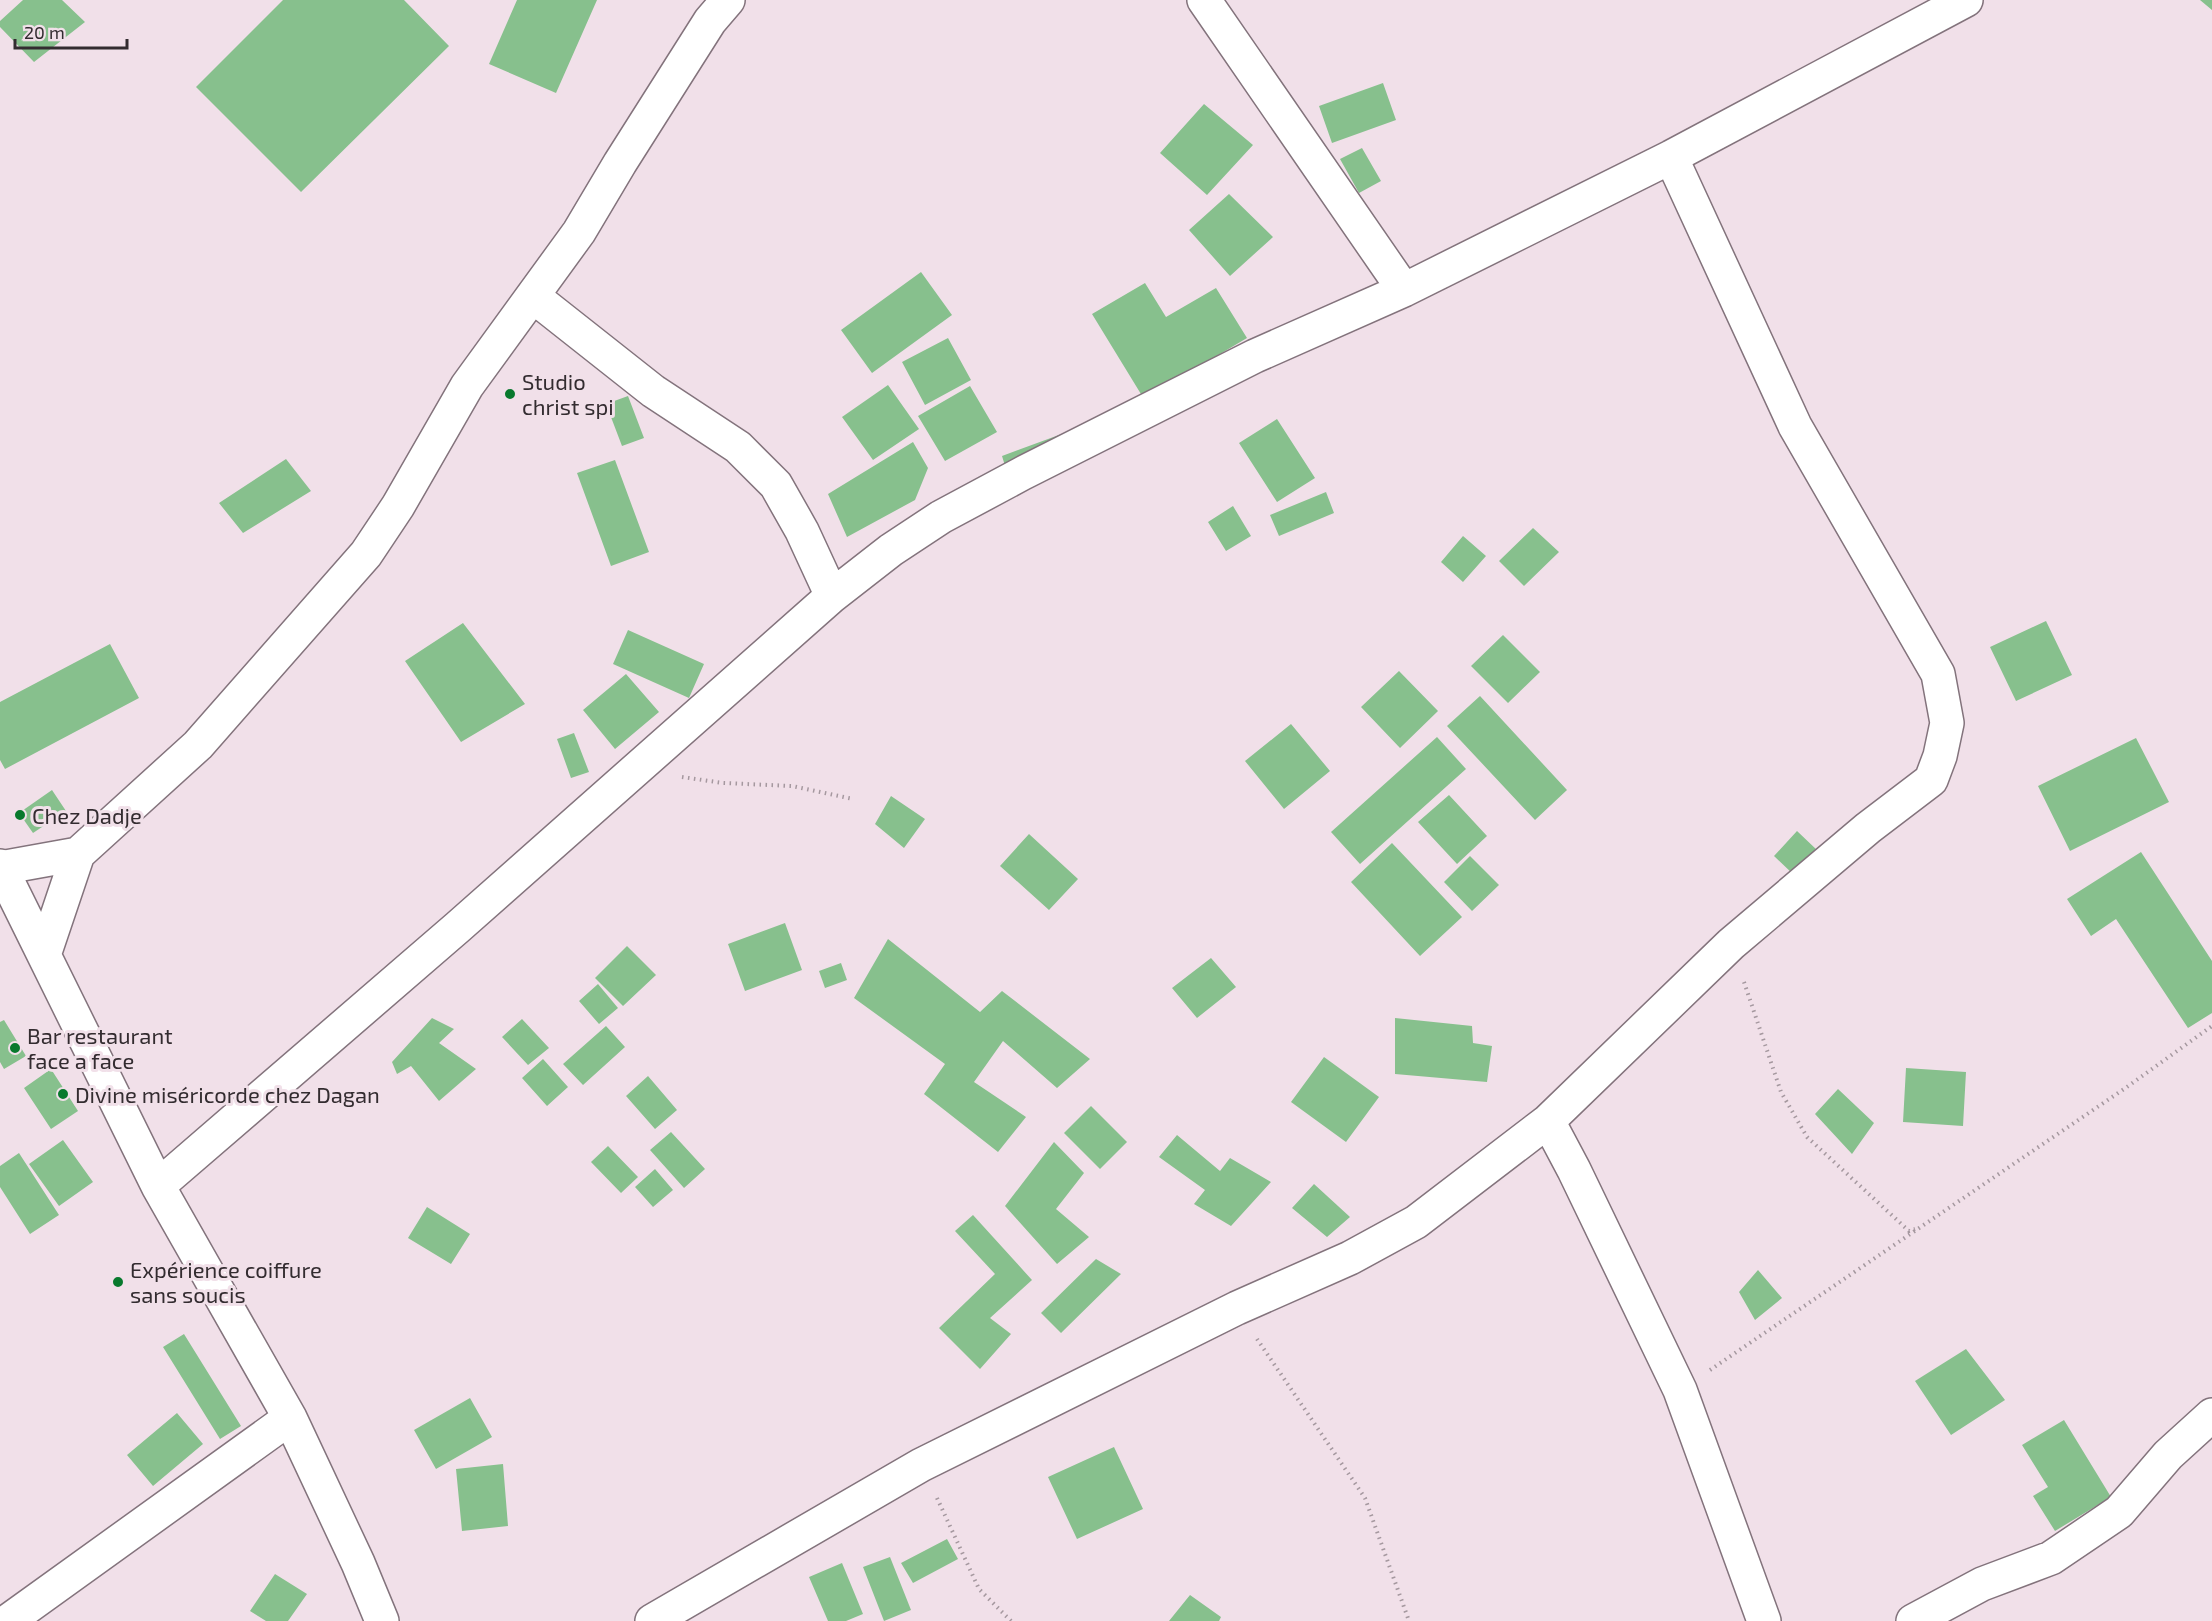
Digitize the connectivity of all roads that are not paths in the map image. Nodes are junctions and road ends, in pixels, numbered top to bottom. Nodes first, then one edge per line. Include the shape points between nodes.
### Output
1 (728, 0) edge
2 (1204, 0) edge
3 (1966, 0) edge
4 (1671, 157) junction
5 (1404, 290) junction
6 (534, 297) junction
7 (832, 596) junction
8 (78, 854) junction
9 (0, 867) edge
10 (44, 955) junction
11 (1548, 1121) junction
12 (158, 1186) junction
13 (2212, 1415) edge
14 (290, 1418) junction
15 (8, 1621) edge
16 (382, 1621) edge
17 (652, 1621) edge
18 (1764, 1621) edge
19 (1913, 1621) edge

1 - 6 street via 710,21
2 - 5 street
3 - 4 street
4 - 5 street
4 - 11 street via 1795,426 1938,674 1947,723 1931,780 1731,944
5 - 7 street via 1256,356 1023,473 891,550
6 - 7 street via 653,391 738,447 776,485
6 - 8 street via 467,386 366,554 198,745
7 - 12 street
8 - 9 street
8 - 10 street
9 - 10 street
10 - 12 street
11 - 17 street via 1416,1222 1350,1258 1237,1308 921,1465
11 - 18 street via 1680,1390
12 - 14 street
13 - 19 street via 2168,1455 2119,1512 2051,1558 1982,1584
14 - 15 street
14 - 16 street

